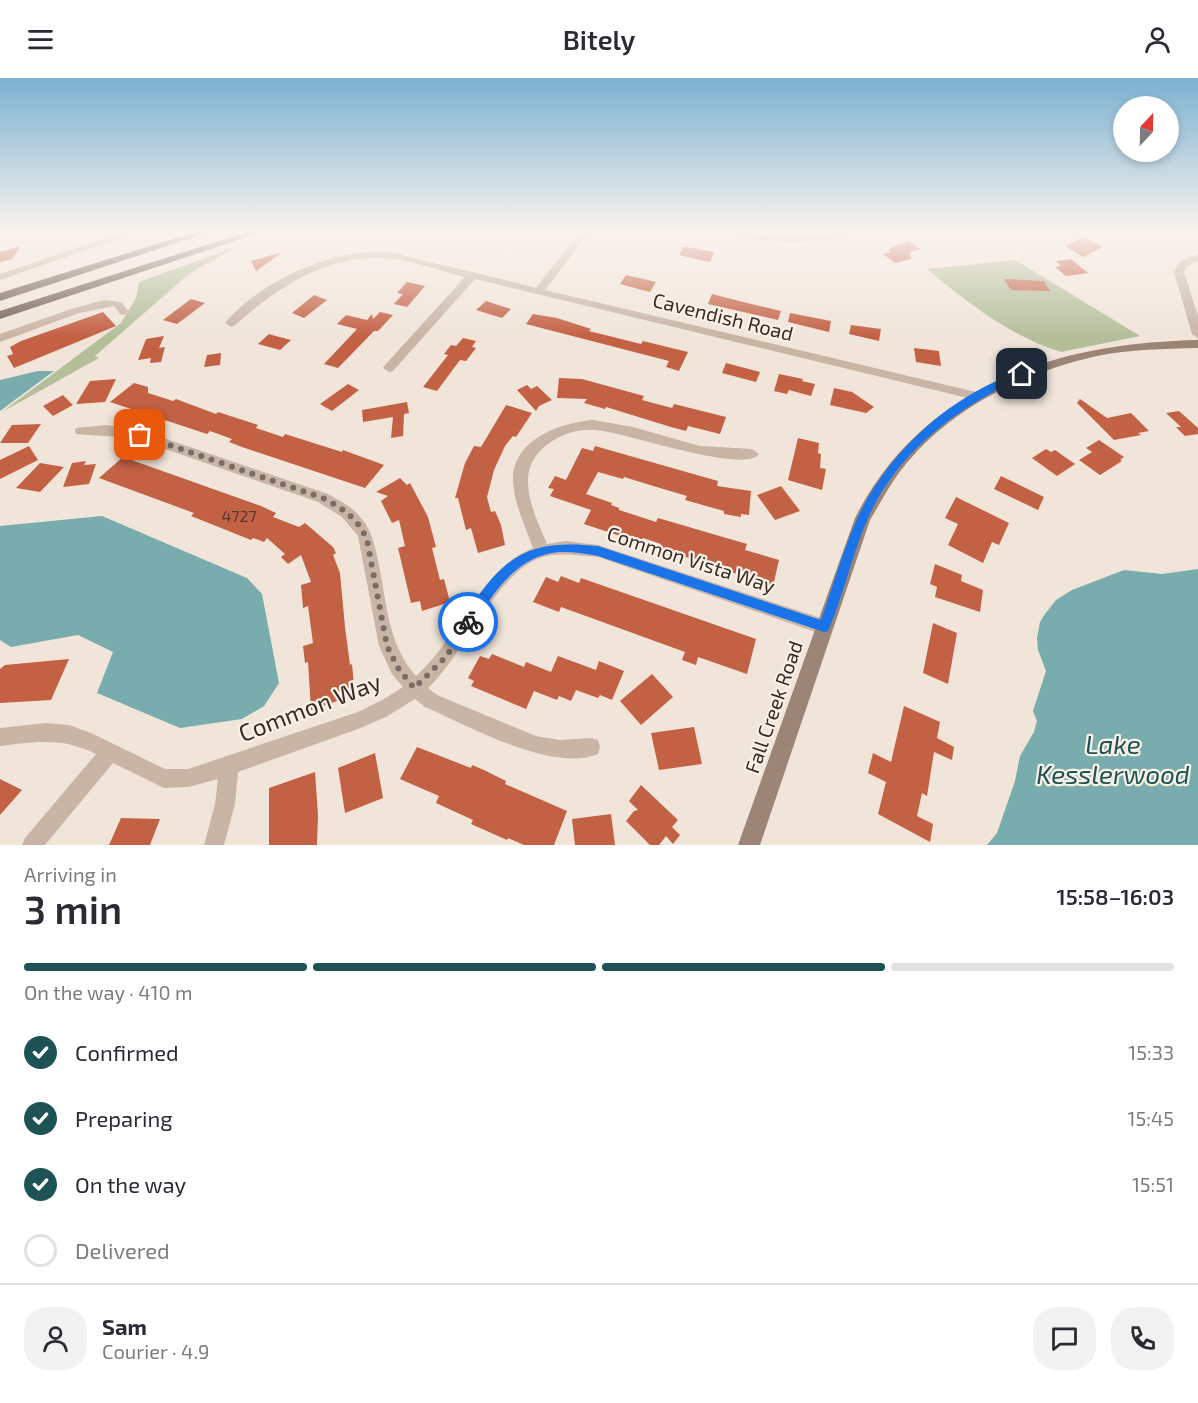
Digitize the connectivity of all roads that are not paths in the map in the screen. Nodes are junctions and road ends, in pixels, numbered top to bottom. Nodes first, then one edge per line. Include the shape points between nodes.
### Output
1 (33, 266) edge
2 (98, 266) edge
3 (152, 266) edge
4 (330, 266) edge
5 (434, 266) edge
6 (558, 266) edge
7 (1182, 266) edge
8 (472, 275) junction
9 (0, 277) edge
10 (539, 291) junction
11 (0, 297) edge
12 (124, 312) dead end
13 (0, 315) edge
14 (231, 323) dead end
15 (1198, 334) edge
16 (0, 338) edge
17 (1198, 344) edge
18 (390, 368) dead end
19 (976, 396) junction
20 (81, 431) dead end
21 (752, 454) dead end
22 (542, 551) junction
23 (824, 627) junction
24 (414, 688) junction
25 (0, 736) edge
26 (591, 747) dead end
27 (109, 753) junction
28 (229, 765) junction
29 (32, 845) edge
30 (214, 845) edge
31 (749, 845) edge

1 - 9 street
2 - 11 main road
3 - 13 main road
4 - 14 street, Cavendish Road via 287,280
5 - 8 street, Cavendish Road
6 - 10 street
7 - 15 street via 1179,272
8 - 10 street, Cavendish Road
8 - 18 street
10 - 19 street, Cavendish Road
12 - 16 street via 114,303 93,306
17 - 19 main road, Fall Creek Road via 1083,356 1022,374
19 - 23 main road, Fall Creek Road via 936,424 887,477 863,518
20 - 24 street via 134,433 323,498 351,514 367,540 387,646
21 - 22 street via 692,449 606,425 584,424 556,432 532,450 520,476 522,495
22 - 23 street, Common Vista Way via 563,547 598,551
22 - 24 street, Common Way via 517,562 496,580 446,657
23 - 31 main road, Fall Creek Road
24 - 26 street via 431,701 536,745
24 - 28 street, Common Way via 358,721
25 - 27 street, Common Way via 69,734
27 - 28 street, Common Way via 168,779 194,777
27 - 29 street
28 - 30 street via 225,804

